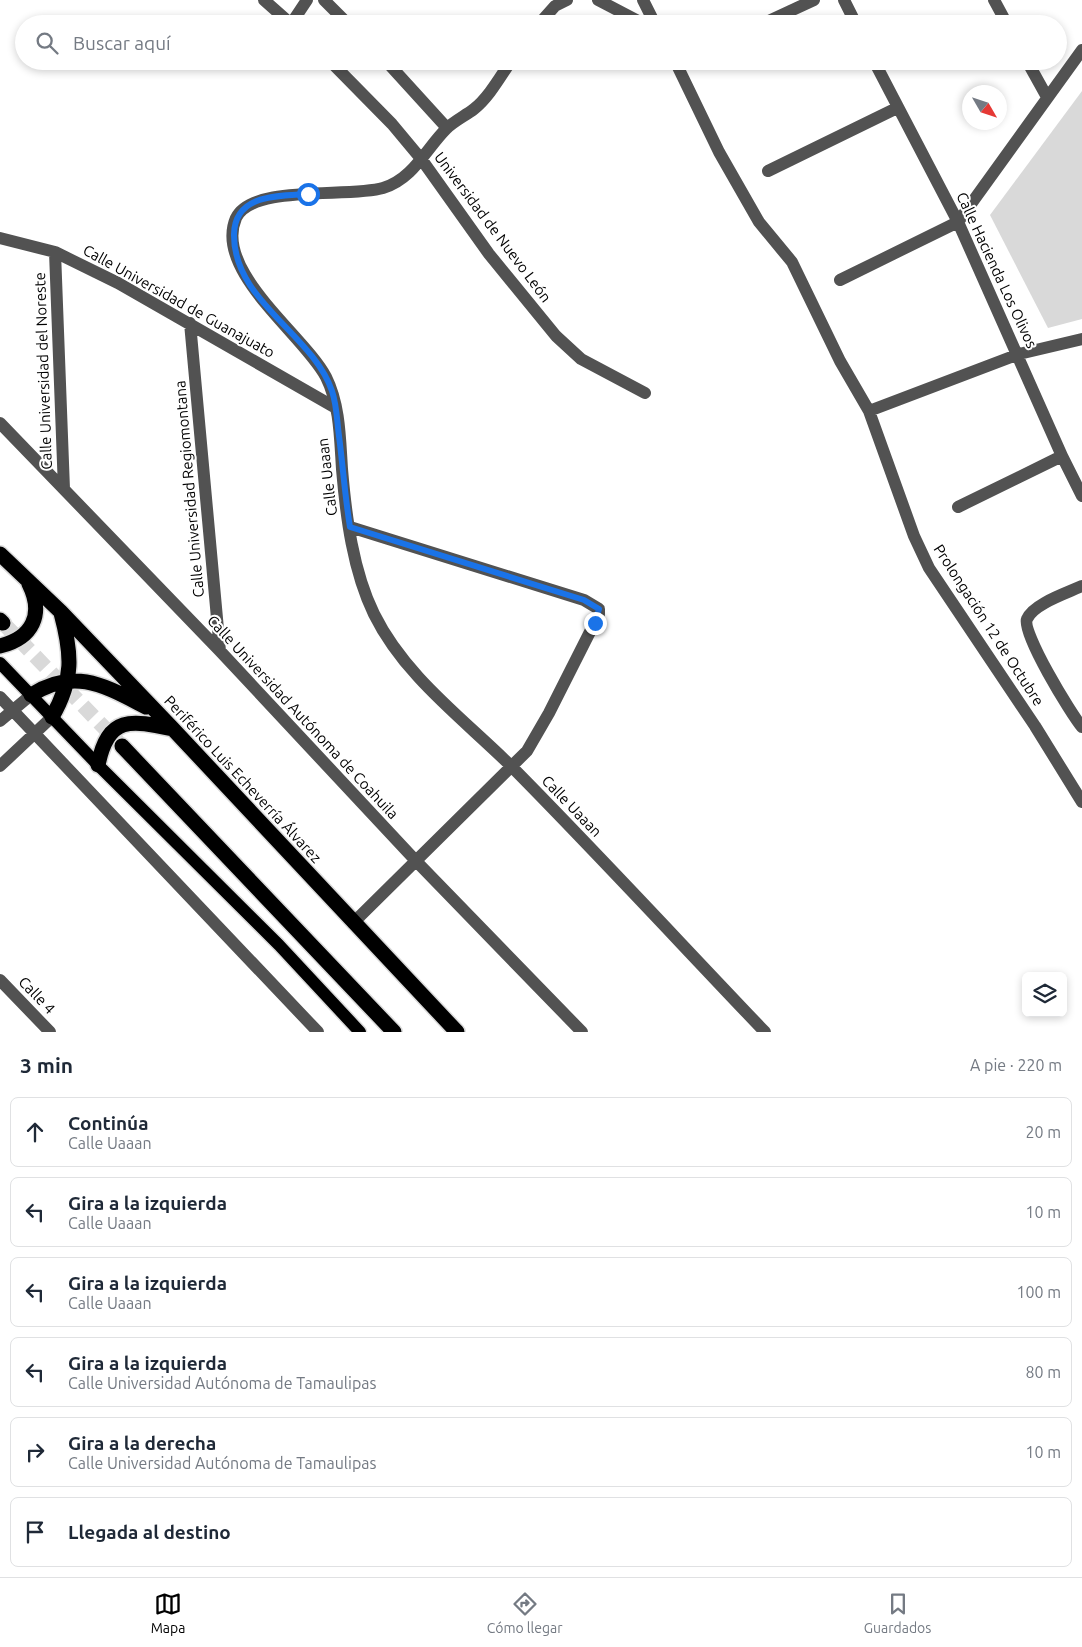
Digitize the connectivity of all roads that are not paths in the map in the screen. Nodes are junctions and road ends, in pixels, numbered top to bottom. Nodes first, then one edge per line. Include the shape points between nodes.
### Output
1 (264, 0) edge
2 (307, 0) edge
3 (324, 0) edge
4 (567, 0) edge
5 (598, 0) edge
6 (643, 0) edge
7 (814, 0) edge
8 (844, 0) edge
9 (998, 2) edge
10 (281, 15) edge
11 (297, 15) edge
12 (339, 15) edge
13 (546, 15) edge
14 (627, 15) edge
15 (650, 15) edge
16 (782, 15) edge
17 (852, 15) edge
18 (1003, 15) edge
19 (1082, 50) edge
20 (339, 70) edge
21 (394, 70) edge
22 (504, 70) edge
23 (679, 70) edge
24 (878, 70) edge
25 (1032, 70) edge
26 (1047, 97) junction
27 (897, 108) junction
28 (447, 128) junction
29 (422, 160) junction
30 (768, 171) dead end
31 (958, 222) junction
32 (0, 238) edge
33 (55, 252) junction
34 (840, 280) dead end
35 (190, 323) junction
36 (1082, 339) edge
37 (1019, 354) junction
38 (645, 393) dead end
39 (336, 408) junction
40 (868, 411) junction
41 (0, 423) edge
42 (1062, 456) junction
43 (64, 489) junction
44 (1082, 496) edge
45 (958, 507) dead end
46 (350, 527) junction
47 (0, 554) edge
48 (28, 582) junction
49 (1082, 586) edge
50 (61, 612) junction
51 (0, 646) edge
52 (220, 651) junction
53 (0, 663) edge
54 (68, 680) junction
55 (31, 695) junction
56 (0, 697) edge
57 (12, 710) junction
58 (156, 712) junction
59 (52, 717) junction
60 (0, 721) edge
61 (1082, 727) edge
62 (173, 729) junction
63 (35, 734) junction
64 (122, 746) tunnel mouth
65 (98, 764) junction
66 (0, 766) edge
67 (512, 767) junction
68 (1082, 802) edge
69 (416, 861) junction
70 (353, 923) junction
71 (0, 980) edge
72 (50, 1032) edge
73 (318, 1032) edge
74 (360, 1032) edge
75 (394, 1032) edge
76 (457, 1032) edge
77 (582, 1032) edge
78 (765, 1032) edge

1 - 10 street
2 - 11 street
3 - 12 street
4 - 13 street
5 - 14 street
6 - 15 street
7 - 16 street
8 - 17 street
9 - 18 street
19 - 26 street
20 - 29 street, Universidad de Nuevo León
21 - 28 street
22 - 28 street, Calle Uaaan via 477,107
23 - 40 street, Prolongación 12 de Octubre via 719,152 759,222 792,262
24 - 27 street, Calle Hacienda Los Olivos
25 - 26 street
26 - 31 street
27 - 30 street
27 - 31 street, Calle Hacienda Los Olivos
28 - 29 street, Calle Uaaan
29 - 38 street, Universidad de Nuevo León via 489,254 556,336 581,359
29 - 39 street, Calle Uaaan via 386,187 361,192 260,199 248,205 237,217 234,242 245,274 270,310 315,359 332,392
31 - 34 street
31 - 37 street, Calle Hacienda Los Olivos
32 - 33 street, Calle Universidad de Guanajuato
33 - 35 street, Calle Universidad de Guanajuato
33 - 43 street, Calle Universidad del Noreste
35 - 39 street, Calle Universidad de Guanajuato
35 - 52 street, Calle Universidad Regiomontana
36 - 37 street
37 - 40 street
37 - 42 street, Calle Hacienda Los Olivos
39 - 46 street, Calle Uaaan
40 - 68 street, Prolongación 12 de Octubre via 929,568
41 - 43 street, Calle Universidad Autónoma de Coahuila
42 - 44 street, Calle Hacienda Los Olivos
42 - 45 street
43 - 52 street, Calle Universidad Autónoma de Coahuila
46 - 67 street, Calle Uaaan via 362,589 388,640 406,664
46 - 67 street via 584,600 599,609 550,713 527,751
47 - 48 highway, Periférico Luis Echeverría Álvarez
48 - 50 highway, Periférico Luis Echeverría Álvarez
48 - 51 highway via 36,598 36,615 28,631 15,643
49 - 61 street via 1034,610 1025,624 1033,645
50 - 54 highway via 68,641
50 - 58 highway, Periférico Luis Echeverría Álvarez
52 - 69 street, Calle Universidad Autónoma de Coahuila
53 - 55 main road
54 - 55 highway via 50,684
54 - 58 highway via 85,680 102,686
54 - 59 highway
55 - 57 street
55 - 59 main road
56 - 57 street
57 - 60 street
57 - 63 street
58 - 62 highway, Periférico Luis Echeverría Álvarez
59 - 63 street
59 - 65 main road
62 - 65 highway via 141,722 125,724 112,731 102,744
62 - 70 highway, Periférico Luis Echeverría Álvarez
63 - 66 street
63 - 73 street
64 - 75 highway
65 - 74 main road via 279,944
67 - 69 street
67 - 78 street, Calle Uaaan
69 - 70 street
69 - 77 street, Calle Universidad Autónoma de Coahuila
70 - 76 highway, Periférico Luis Echeverría Álvarez
71 - 72 street, Calle 4

